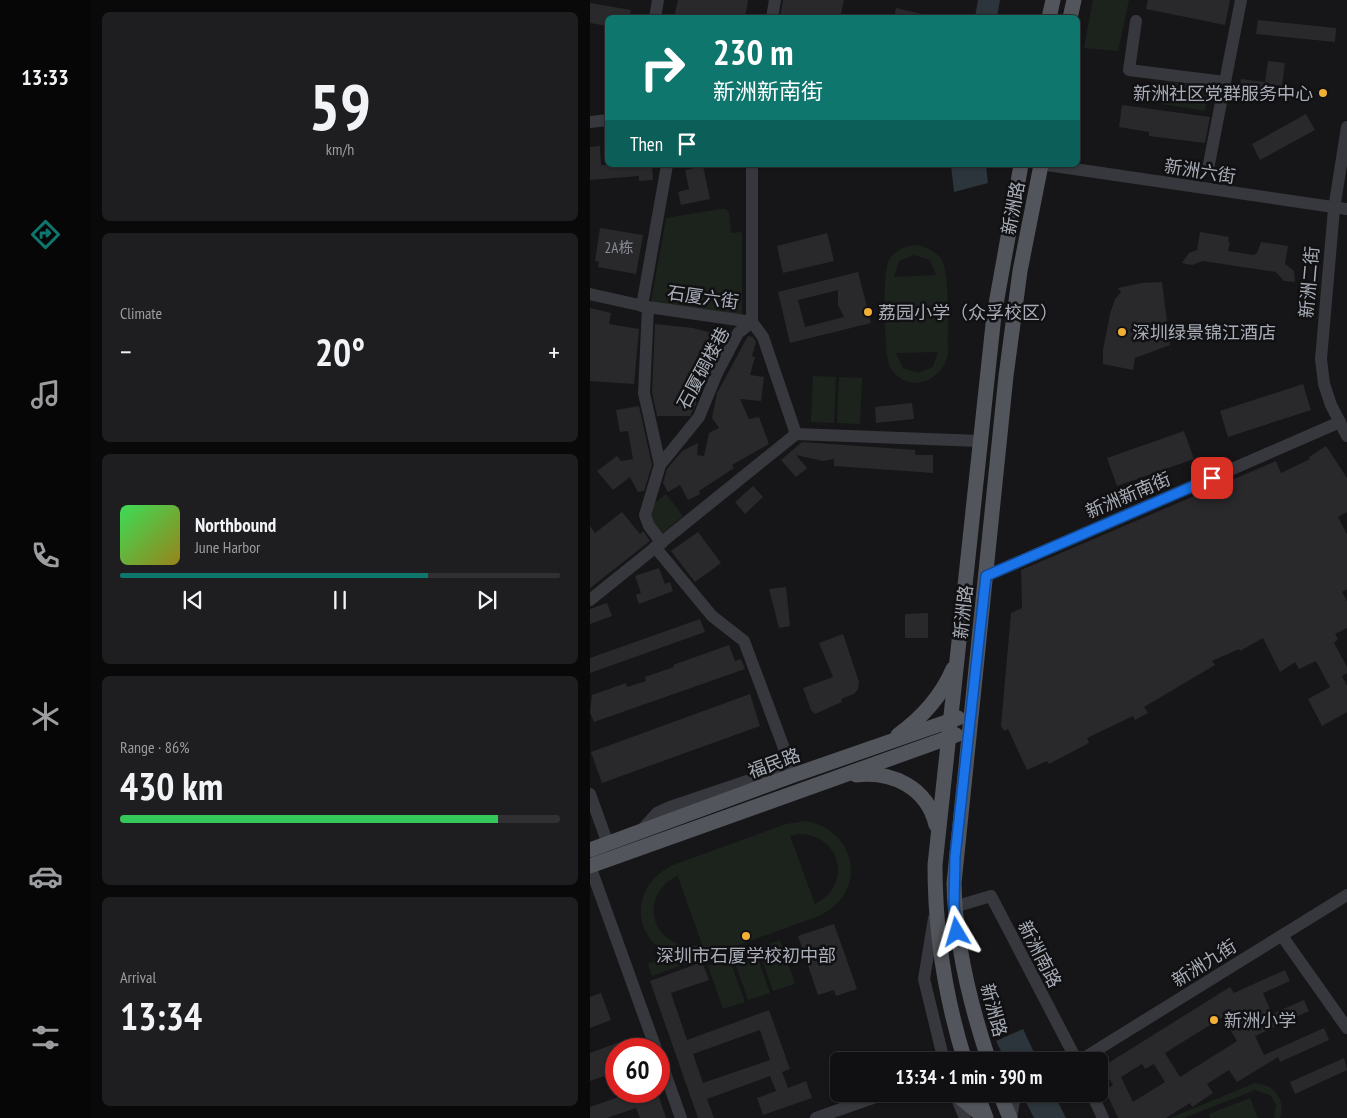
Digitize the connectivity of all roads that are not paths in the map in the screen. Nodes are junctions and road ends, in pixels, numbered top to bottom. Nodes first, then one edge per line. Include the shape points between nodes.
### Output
1 (658, 0) edge
2 (775, 0) edge
3 (1053, 0) edge
4 (1074, 0) edge
5 (1241, 0) edge
6 (656, 15) edge
7 (772, 15) edge
8 (1050, 15) edge
9 (1071, 15) edge
10 (1136, 20) dead end
11 (1225, 82) junction
12 (605, 120) edge
13 (590, 122) edge
14 (1347, 127) edge
15 (667, 167) edge
16 (752, 167) edge
17 (1021, 167) edge
18 (1041, 167) edge
19 (1060, 167) edge
20 (1208, 169) dead end
21 (1334, 209) junction
22 (1347, 209) edge
23 (590, 294) edge
24 (645, 306) junction
25 (752, 322) junction
26 (1340, 422) junction
27 (796, 434) junction
28 (1347, 436) edge
29 (980, 441) junction
30 (660, 465) junction
31 (658, 545) junction
32 (986, 576) junction
33 (590, 600) edge
34 (957, 658) junction
35 (972, 714) junction
36 (950, 721) junction
37 (969, 730) junction
38 (948, 738) junction
39 (877, 747) junction
40 (794, 775) junction
41 (834, 778) junction
42 (590, 794) edge
43 (592, 808) edge
44 (937, 828) junction
45 (608, 844) junction
46 (590, 850) edge
47 (590, 866) edge
48 (1347, 895) edge
49 (954, 901) junction
50 (936, 903) junction
51 (1282, 936) junction
52 (1347, 1028) edge
53 (652, 1038) edge
54 (942, 1052) edge
55 (963, 1052) edge
56 (986, 1052) edge
57 (1073, 1052) edge
58 (1093, 1052) edge
59 (670, 1087) edge
60 (861, 1102) edge
61 (959, 1102) edge
62 (966, 1102) edge
63 (979, 1102) edge
64 (1004, 1102) edge
65 (1014, 1102) edge
66 (1096, 1102) edge
67 (681, 1118) edge
68 (816, 1118) edge
69 (965, 1118) edge
70 (986, 1118) edge
71 (1011, 1118) edge
72 (1103, 1118) edge

1 - 6 street
2 - 7 street
3 - 8 main road
4 - 9 main road
5 - 11 street
10 - 11 street via 1129,70
11 - 20 street
12 - 13 street
14 - 21 street, 新洲二街
15 - 24 street
16 - 25 street, 石厦碉楼巷
17 - 29 main road, 新洲路 via 997,293
18 - 32 main road, 新洲路 via 1012,324
19 - 21 street, 新洲六街
21 - 22 street, 新洲六街
21 - 26 street, 新洲二街 via 1321,358 1324,384
23 - 24 street, 石厦六街
24 - 25 street, 石厦六街
24 - 30 street via 644,393
25 - 27 street, 石厦六街 via 763,337
25 - 30 street, 石厦碉楼巷 via 738,333 699,417
26 - 28 street, 新洲二街
26 - 32 street, 新洲新南街
27 - 29 street
27 - 31 street
29 - 34 main road, 新洲路
30 - 31 street, 石厦碉楼巷 via 645,515
31 - 33 street
31 - 40 street, 石厦碉楼巷 via 712,616 744,641
32 - 35 main road, 新洲路
34 - 36 main road, 新洲路
34 - 39 main road via 930,707 899,734
35 - 36 main road, 福民路
35 - 37 main road, 新洲路
36 - 38 main road, 新洲路
36 - 39 main road, 福民路
37 - 38 main road, 福民路
37 - 49 main road, 新洲路 via 955,857
38 - 41 main road, 福民路
38 - 44 main road, 新洲路
39 - 40 main road, 福民路
40 - 45 main road, 福民路
41 - 44 main road via 877,774 899,780 929,804
41 - 47 main road, 福民路
42 - 43 street
43 - 45 street
44 - 50 main road, 新洲路
45 - 46 main road, 福民路
47 - 53 street
48 - 51 street, 新洲九街
49 - 50 main road
49 - 56 main road, 新洲路 via 971,998
49 - 57 street, 新洲南路 via 991,896
50 - 54 street via 924,979
50 - 55 main road, 新洲路 via 948,998
51 - 52 street
51 - 58 street, 新洲九街
59 - 67 street
60 - 68 street
61 - 69 street
62 - 70 main road
63 - 70 main road
64 - 71 main road
65 - 71 street
66 - 72 street

